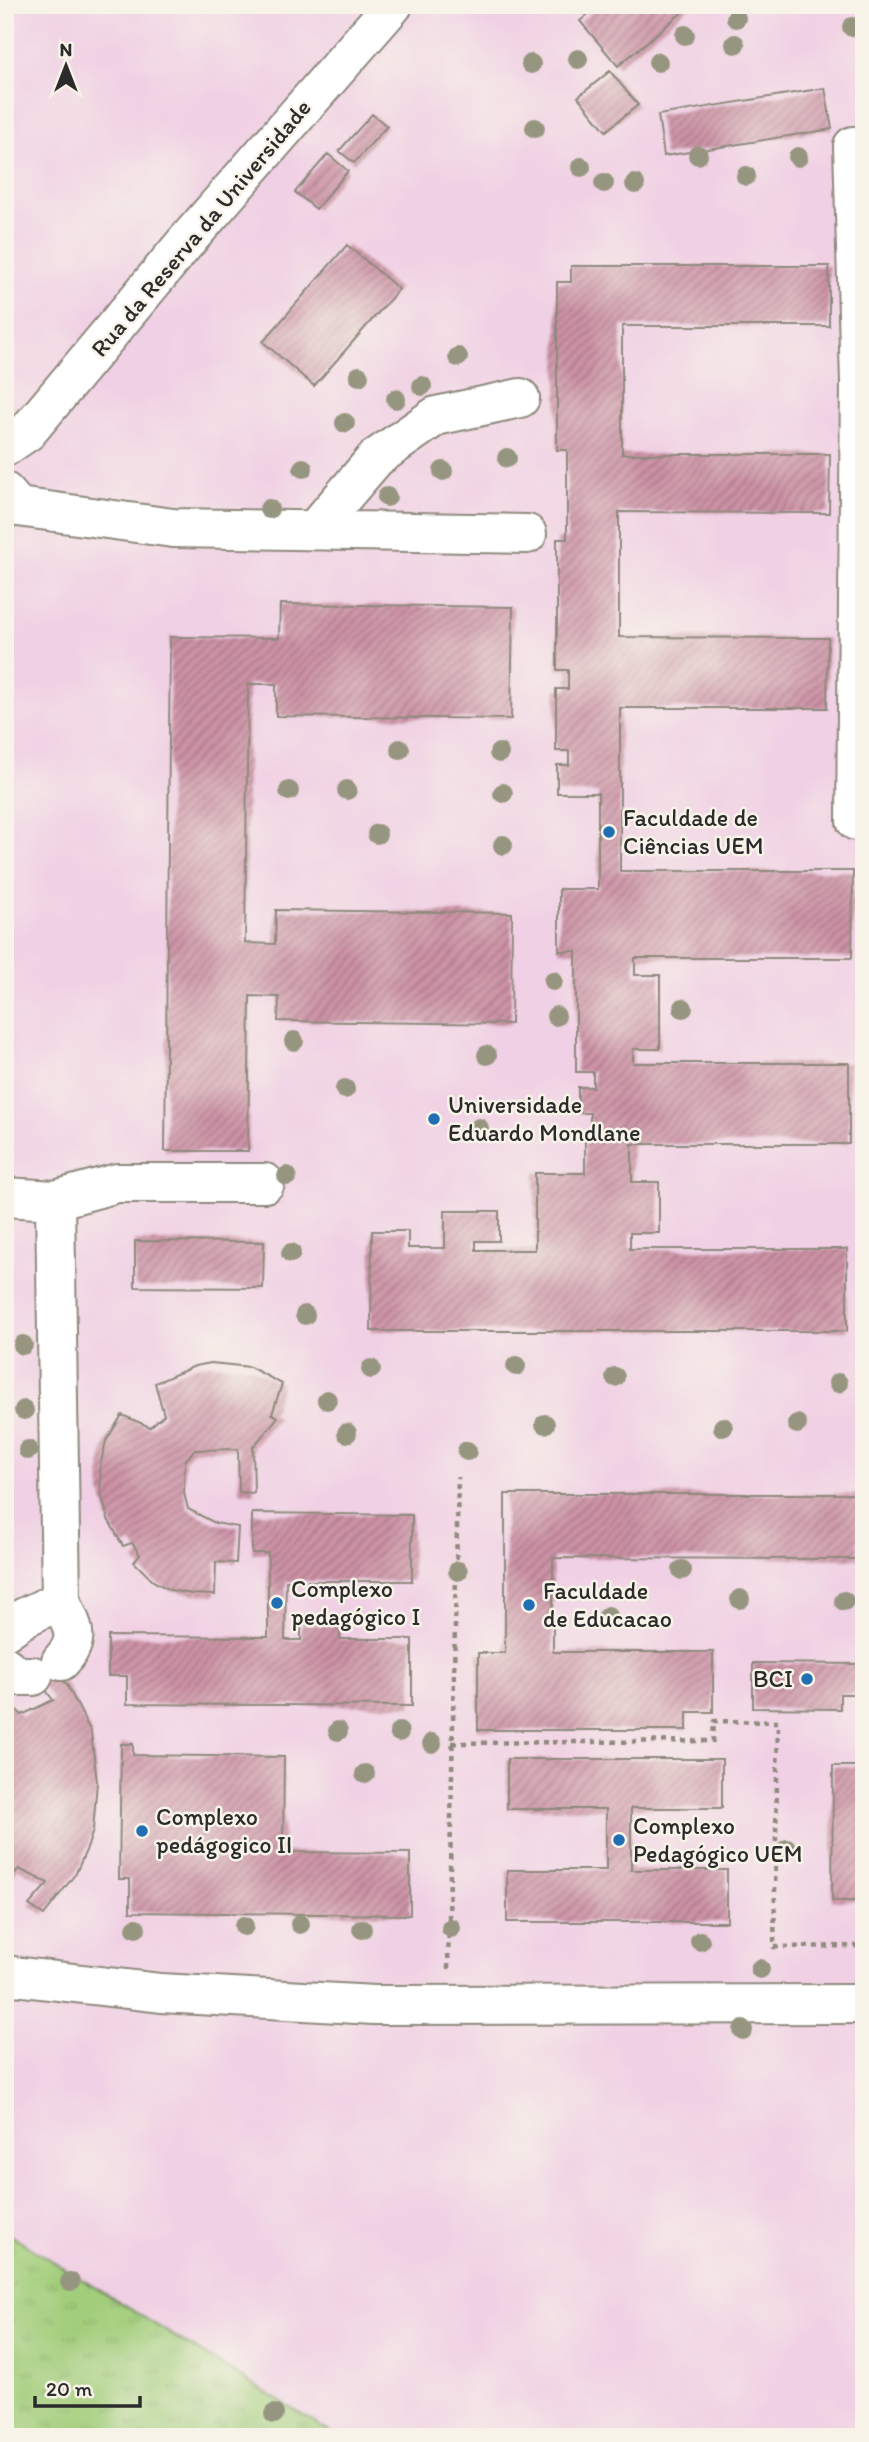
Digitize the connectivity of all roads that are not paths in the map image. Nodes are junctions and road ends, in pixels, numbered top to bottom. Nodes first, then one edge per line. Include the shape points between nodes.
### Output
1 (393, 5) edge
2 (853, 146) dead end
3 (862, 380) edge
4 (520, 398) dead end
5 (5, 447) edge
6 (5, 492) edge
7 (316, 528) junction
8 (527, 534) dead end
9 (856, 821) dead end
10 (265, 1184) dead end
11 (5, 1197) edge
12 (55, 1200) junction
13 (61, 1600) junction
14 (5, 1631) edge
15 (33, 1668) edge
16 (5, 1975) edge
17 (864, 2004) edge

1 - 5 lane, Rua da Reserva da Universidade via 27,432
2 - 3 lane
3 - 9 lane
4 - 7 lane via 436,416 376,458
6 - 7 lane via 18,507 173,528
7 - 8 lane
10 - 12 lane via 117,1184
11 - 12 lane
12 - 13 lane
13 - 14 lane
13 - 15 lane via 74,1627 73,1640
16 - 17 lane via 161,1993 374,2005

